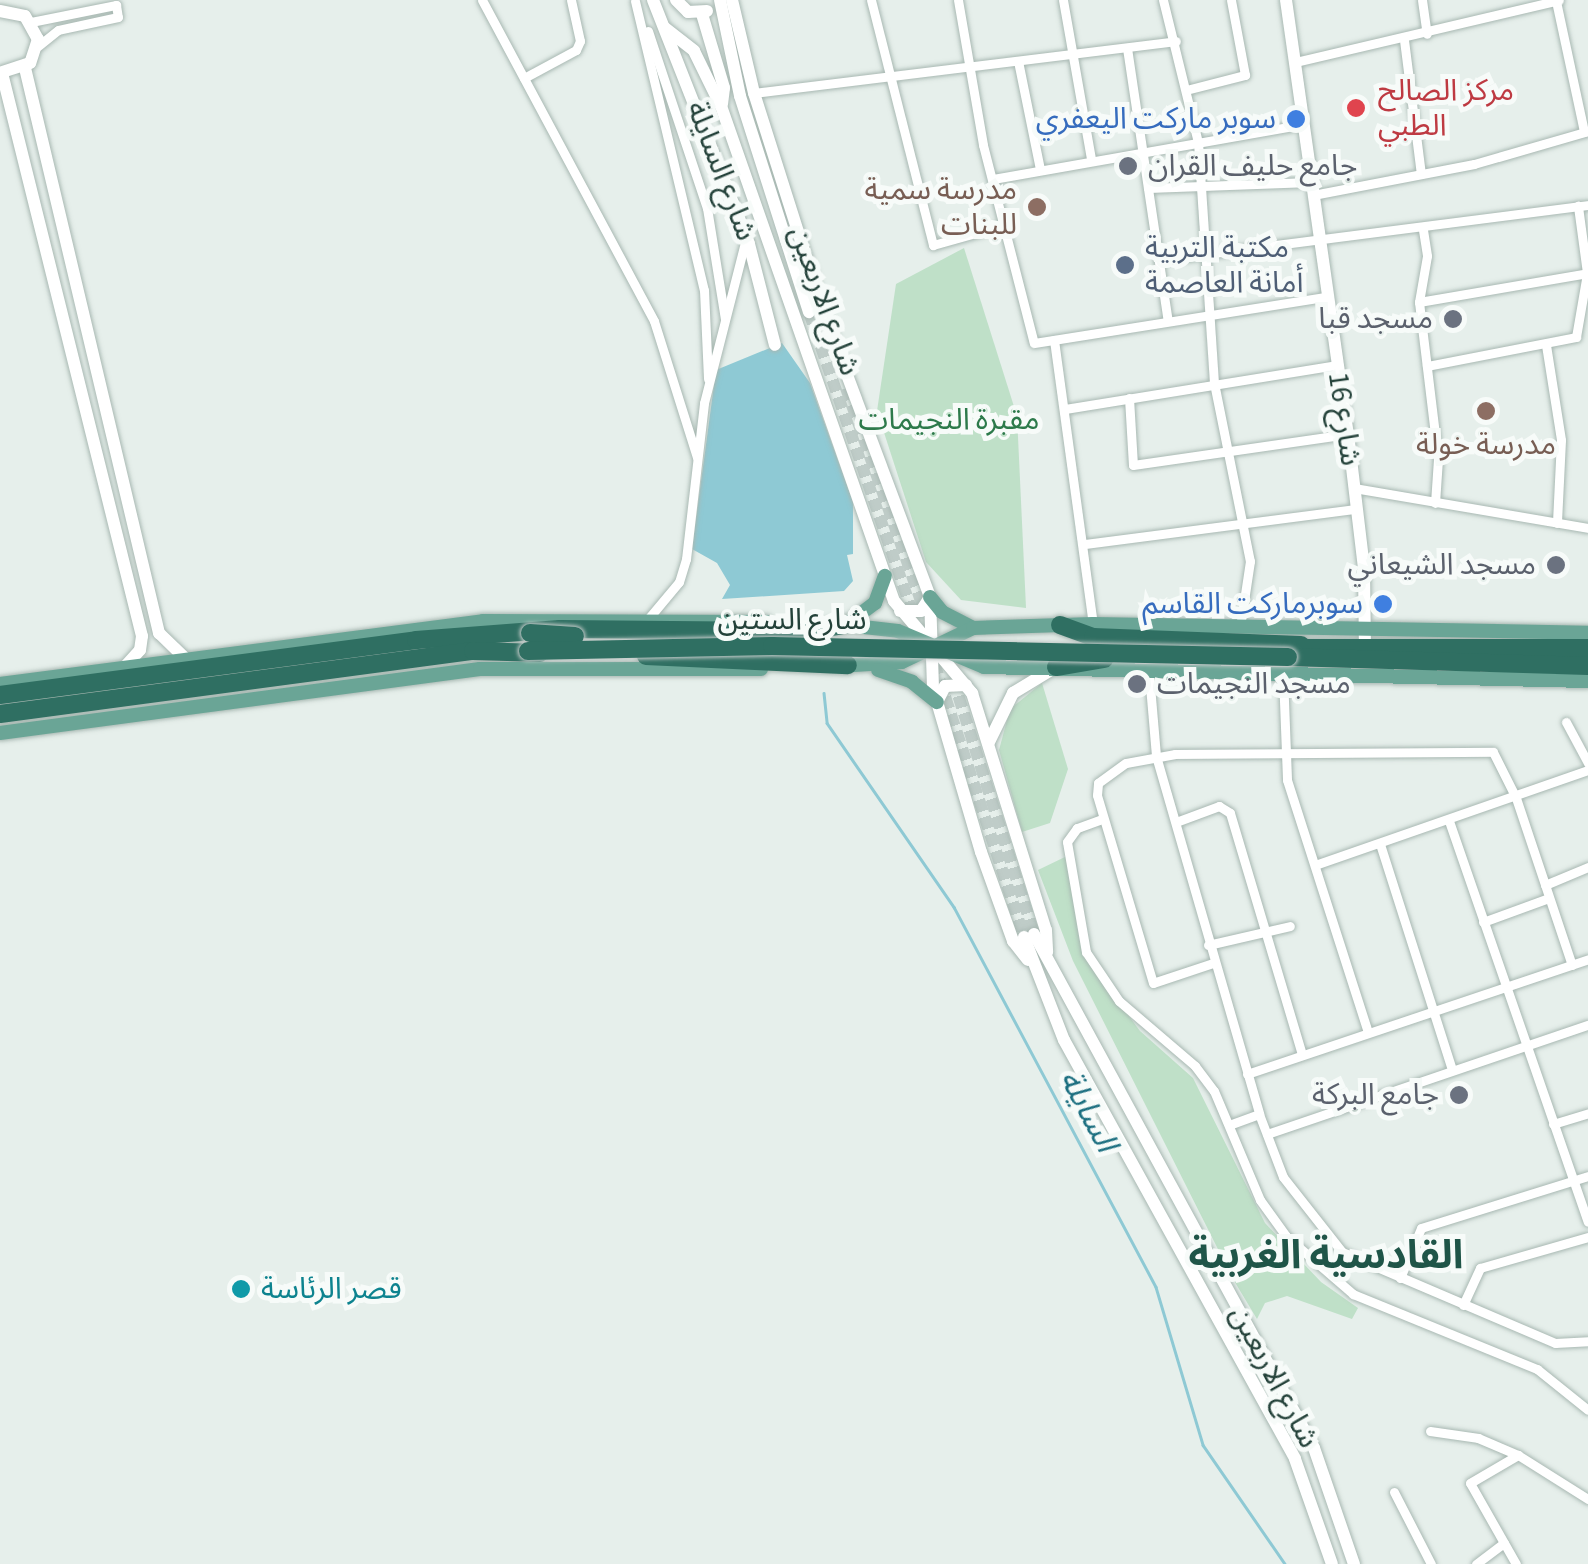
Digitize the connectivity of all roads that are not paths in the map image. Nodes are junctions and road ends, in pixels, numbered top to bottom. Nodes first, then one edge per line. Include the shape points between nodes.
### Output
1 (482, 0) edge
2 (571, 0) edge
3 (635, 0) edge
4 (653, 0) edge
5 (676, 0) edge
6 (870, 0) edge
7 (958, 0) edge
8 (1063, 0) edge
9 (1164, 0) edge
10 (1230, 0) edge
11 (1286, 0) edge
12 (1422, 0) edge
13 (1558, 0) edge
14 (724, 1) edge
15 (5, 7) edge
16 (702, 14) junction
17 (31, 22) junction
18 (665, 28) junction
19 (1427, 34) junction
20 (1176, 40) junction
21 (1404, 40) junction
22 (38, 46) junction
23 (1127, 48) junction
24 (1071, 54) junction
25 (1018, 61) junction
26 (1295, 62) junction
27 (974, 67) junction
28 (25, 68) junction
29 (1, 73) edge
30 (892, 75) junction
31 (524, 78) junction
32 (1190, 89) junction
33 (747, 94) junction
34 (721, 106) junction
35 (1304, 124) junction
36 (1586, 132) edge
37 (1198, 142) junction
38 (1143, 150) junction
39 (1091, 160) junction
40 (1040, 168) junction
41 (1422, 174) junction
42 (993, 180) junction
43 (1201, 186) junction
44 (1148, 188) junction
45 (1312, 189) junction
46 (1583, 205) edge
47 (1004, 225) junction
48 (1423, 230) junction
49 (746, 235) junction
50 (773, 242) junction
51 (1320, 243) junction
52 (1205, 256) junction
53 (1159, 260) junction
54 (1587, 273) edge
55 (1325, 297) junction
56 (1419, 302) junction
57 (1586, 312) edge
58 (1208, 315) junction
59 (1168, 321) junction
60 (726, 327) junction
61 (1576, 337) junction
62 (1054, 340) junction
63 (1546, 345) junction
64 (775, 346) dead end
65 (1588, 346) edge
66 (1337, 365) junction
67 (1427, 366) junction
68 (1214, 383) junction
69 (709, 386) junction
70 (1129, 398) junction
71 (1064, 409) junction
72 (110, 430) junction
73 (1348, 434) junction
74 (96, 438) junction
75 (1223, 451) junction
76 (697, 458) junction
77 (1354, 488) junction
78 (1434, 504) junction
79 (1356, 509) junction
80 (1558, 523) junction
81 (1244, 524) junction
82 (1588, 528) edge
83 (1085, 544) junction
84 (885, 576) junction
85 (930, 598) junction
86 (900, 611) junction
87 (648, 619) junction
88 (847, 624) junction
89 (1093, 624) junction
90 (1060, 625) junction
91 (1013, 627) junction
92 (1240, 627) junction
93 (973, 628) junction
94 (1588, 633) edge
95 (529, 642) junction
96 (932, 644) junction
97 (1365, 645) junction
98 (1588, 648) edge
99 (1292, 657) junction
100 (187, 660) junction
101 (848, 665) junction
102 (1020, 666) junction
103 (1588, 666) edge
104 (1056, 667) junction
105 (123, 669) junction
106 (1149, 674) junction
107 (1588, 681) edge
108 (0, 684) edge
109 (966, 685) junction
110 (0, 695) edge
111 (937, 702) junction
112 (0, 714) edge
113 (1566, 722) dead end
114 (0, 733) edge
115 (988, 744) junction
116 (1284, 753) junction
117 (1156, 756) junction
118 (1588, 767) edge
119 (1516, 798) junction
120 (1102, 819) junction
121 (1449, 820) junction
122 (1176, 822) junction
123 (1380, 844) junction
124 (1315, 865) junction
125 (1588, 868) edge
126 (1545, 885) junction
127 (1549, 898) junction
128 (1484, 922) junction
129 (1290, 926) dead end
130 (1268, 931) junction
131 (1208, 945) junction
132 (1047, 952) junction
133 (1588, 959) edge
134 (1028, 960) junction
135 (1213, 963) junction
136 (1572, 965) junction
137 (1504, 986) junction
138 (1433, 1010) junction
139 (1588, 1025) edge
140 (1368, 1032) junction
141 (1528, 1044) junction
142 (1302, 1054) junction
143 (1452, 1070) junction
144 (1247, 1074) junction
145 (1588, 1112) edge
146 (1258, 1114) junction
147 (1554, 1124) junction
148 (1229, 1125) junction
149 (1267, 1134) junction
150 (1588, 1176) edge
151 (1570, 1179) junction
152 (1178, 1203) junction
153 (1159, 1214) junction
154 (1588, 1222) edge
155 (1588, 1237) edge
156 (1400, 1278) junction
157 (1464, 1305) junction
158 (1588, 1341) edge
159 (1588, 1410) edge
160 (1430, 1431) dead end
161 (1518, 1455) junction
162 (1394, 1492) dead end
163 (1588, 1500) edge
164 (1504, 1543) junction
165 (1332, 1564) edge
166 (1354, 1564) edge
167 (1431, 1564) edge
168 (1476, 1564) edge
169 (1516, 1564) edge

1 - 31 street
2 - 31 street via 576,50
3 - 60 street via 703,192
3 - 69 street via 704,290
4 - 18 main road, شارع السايلة
5 - 16 main road
6 - 30 street
7 - 27 street
8 - 24 street
9 - 20 street
10 - 32 street via 1245,75
11 - 26 main road, شارع 16
12 - 19 street
13 - 19 street
13 - 36 street
14 - 16 main road
14 - 33 main road, شارع الاربعين
15 - 17 main road
16 - 34 main road via 724,88
17 - 22 main road
17 - 22 street via 116,5 118,17 58,30
18 - 34 main road via 688,43
18 - 49 main road, شارع السايلة
19 - 21 street
20 - 23 street
20 - 32 street
21 - 26 street
21 - 41 street
22 - 28 main road
23 - 24 street
23 - 38 street
24 - 25 street
24 - 39 street
25 - 27 street
25 - 40 street
26 - 35 main road, شارع 16
27 - 30 street
27 - 42 street
28 - 29 main road
28 - 72 main road
29 - 74 main road
30 - 33 street
30 - 47 street via 933,245
31 - 76 street via 654,321
32 - 37 street
33 - 34 main road
33 - 50 main road, شارع الاربعين via 809,312
33 - 85 main road, شارع الاربعين
34 - 50 main road
35 - 37 street
35 - 45 main road, شارع 16
36 - 41 street
37 - 38 street
37 - 43 street
38 - 39 street
38 - 44 street
39 - 40 street
40 - 42 street
41 - 45 street
42 - 47 street
43 - 44 street
43 - 45 street
43 - 52 street
44 - 53 street
45 - 51 main road, شارع 16
46 - 48 street
46 - 54 street
47 - 62 street via 1034,343
48 - 51 street
48 - 56 street via 1427,256
49 - 60 street
49 - 64 main road, شارع السايلة
50 - 84 main road
51 - 52 street
51 - 55 main road, شارع 16
52 - 53 street
52 - 58 street
53 - 59 street
54 - 56 street
54 - 57 street
55 - 58 street
55 - 66 main road, شارع 16
56 - 67 street
57 - 61 street
58 - 59 street
58 - 68 street
59 - 62 street
60 - 69 street
61 - 63 street
61 - 65 street
62 - 71 street
63 - 67 street
63 - 80 street via 1560,440
66 - 68 street
66 - 73 main road, شارع 16
67 - 78 street via 1438,459
68 - 70 street
68 - 75 street
69 - 76 street
70 - 71 street
70 - 75 street via 1132,465
71 - 83 street
72 - 74 main road
72 - 100 main road via 159,633
73 - 75 street
73 - 77 main road, شارع 16
74 - 105 main road via 142,636 140,650
75 - 81 street
76 - 87 street via 686,559 679,582
77 - 78 street
77 - 79 main road, شارع 16
78 - 80 street
79 - 81 street
79 - 97 main road, شارع 16
80 - 82 street
81 - 83 street
81 - 92 street via 1250,562
83 - 89 street
84 - 86 main road
84 - 88 main road via 876,602
85 - 86 main road via 921,611
85 - 93 main road
85 - 96 main road, شارع الاربعين
86 - 96 main road
87 - 88 main road, شارع الستين
87 - 100 main road, شارع الستين via 483,621
88 - 95 highway
88 - 96 main road, شارع الستين
88 - 101 main road via 860,633 864,648
89 - 90 main road, شارع الستين
89 - 92 main road, شارع الستين
90 - 91 main road, شارع الستين
90 - 99 highway via 1093,636
91 - 93 main road, شارع الستين
91 - 102 main road via 1002,645
92 - 97 main road, شارع الستين
93 - 96 main road, شارع الستين
94 - 97 main road, شارع الستين
95 - 99 highway, شارع الستين, bridge
95 - 101 highway
95 - 110 highway, شارع الستين via 416,640
95 - 112 highway, شارع الستين
96 - 101 main road, شارع الستين via 902,662
96 - 102 main road, شارع الستين via 972,664
96 - 109 main road
96 - 111 main road, شارع الاربعين
97 - 98 highway, شارع الستين
97 - 99 highway, شارع الستين
97 - 103 highway, شارع الستين
99 - 104 highway via 1092,659
99 - 106 main road, شارع الستين
99 - 107 main road, شارع الستين
99 - 116 street
100 - 105 main road, شارع الستين
101 - 111 main road via 902,677
101 - 114 main road, شارع الستين via 480,669
102 - 104 main road, شارع الستين
104 - 106 main road, شارع الستين
104 - 115 main road via 1012,693
105 - 108 main road, شارع الستين
106 - 117 street
109 - 111 main road via 950,683
109 - 115 main road
111 - 134 main road, شارع الاربعين via 980,852 1013,941
113 - 118 street
115 - 132 main road
116 - 117 street
116 - 119 street via 1493,752
116 - 124 street
117 - 120 street via 1126,763 1098,783
117 - 122 street
118 - 119 street
119 - 121 street
119 - 126 street
120 - 135 street via 1153,984
120 - 148 street via 1077,828 1067,842 1080,939 1119,1000 1195,1066
121 - 123 street
121 - 128 street
122 - 130 street via 1226,806
122 - 131 street
123 - 124 street
123 - 138 street
124 - 140 street
125 - 126 street
126 - 127 street
127 - 128 street
127 - 136 street
128 - 137 street
129 - 130 street
130 - 131 street
130 - 142 street
131 - 135 street
132 - 134 main road, شارع الاربعين via 1029,936
132 - 152 main road, شارع الاربعين
133 - 136 street
134 - 153 main road
135 - 144 street
136 - 137 street
137 - 138 street
137 - 141 street
138 - 140 street
138 - 143 street
139 - 141 street
140 - 142 street
141 - 143 street
141 - 147 street
142 - 144 street
143 - 149 street
144 - 146 street
145 - 147 street
146 - 148 street
146 - 149 street
147 - 151 street
148 - 159 street via 1260,1200 1333,1282 1538,1369
149 - 156 street via 1283,1177 1342,1252
150 - 151 street
151 - 154 street
151 - 156 street via 1421,1228
152 - 153 main road
152 - 166 main road, شارع الاربعين via 1314,1448
153 - 165 main road via 1295,1460
155 - 157 street via 1480,1268
156 - 157 street
157 - 158 street via 1555,1344
160 - 161 street via 1478,1438
161 - 163 street
161 - 164 street via 1470,1482
162 - 167 street
164 - 168 street
164 - 169 street

